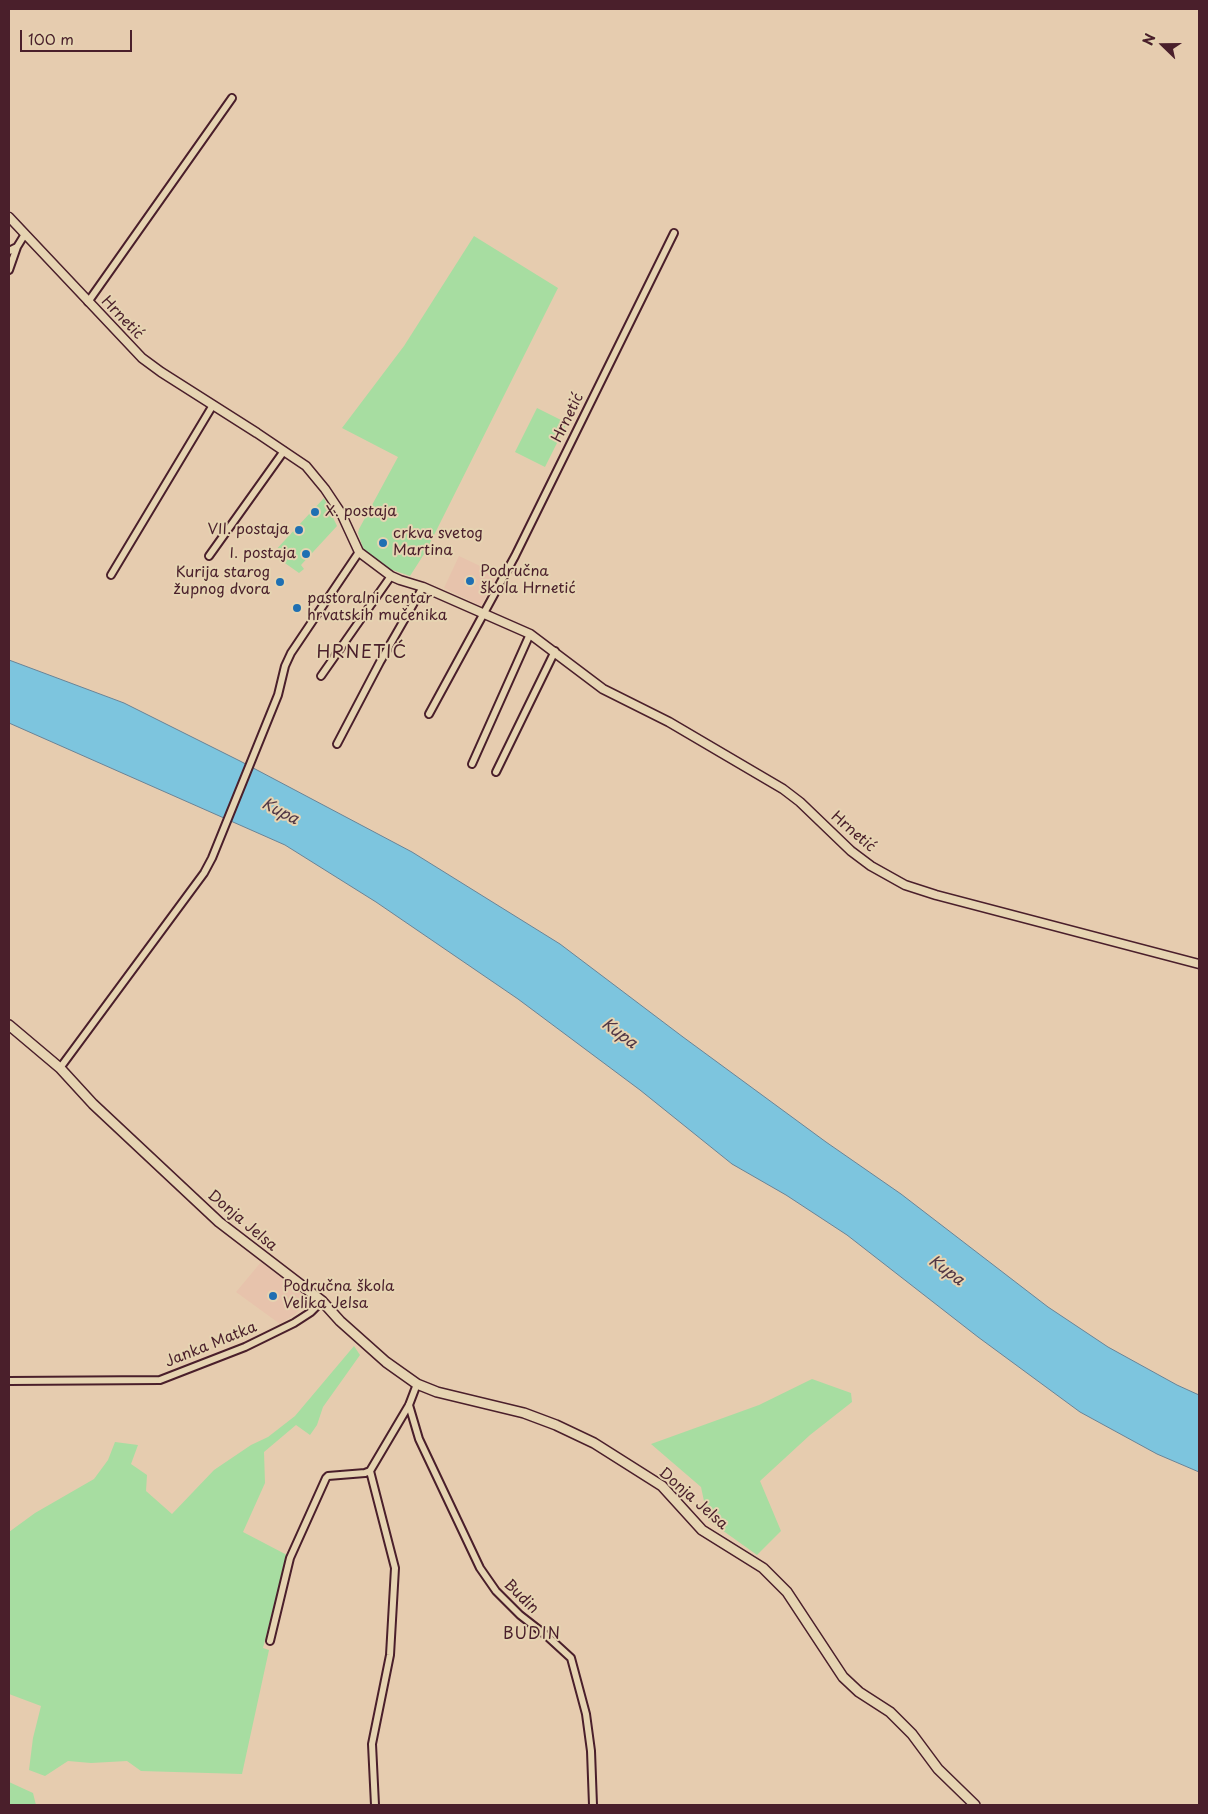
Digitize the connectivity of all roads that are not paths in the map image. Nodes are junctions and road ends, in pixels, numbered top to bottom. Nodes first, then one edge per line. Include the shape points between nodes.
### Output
1 (232, 98) dead end
2 (9, 217) edge
3 (674, 233) dead end
4 (25, 234) junction
5 (17, 246) junction
6 (9, 251) edge
7 (9, 270) edge
8 (88, 302) junction
9 (213, 405) junction
10 (284, 451) junction
11 (359, 552) junction
12 (209, 556) dead end
13 (111, 575) dead end
14 (391, 576) junction
15 (423, 587) junction
16 (483, 612) junction
17 (530, 634) junction
18 (555, 651) junction
19 (321, 676) dead end
20 (429, 714) dead end
21 (336, 744) dead end
22 (472, 764) dead end
23 (496, 772) dead end
24 (1199, 964) edge
25 (9, 1025) edge
26 (60, 1068) junction
27 (322, 1301) junction
28 (9, 1382) edge
29 (417, 1384) junction
30 (408, 1405) junction
31 (370, 1471) junction
32 (270, 1641) dead end
33 (375, 1805) edge
34 (593, 1805) edge
35 (975, 1805) edge

1 - 8 street
2 - 4 street, Hrnetić
3 - 16 street, Hrnetić via 515,556
4 - 5 street
4 - 8 street, Hrnetić
5 - 6 street
5 - 7 street
8 - 9 street, Hrnetić via 142,358
9 - 10 street, Hrnetić
9 - 13 street
10 - 11 street, Hrnetić via 306,466 325,490 341,513
10 - 12 street
11 - 14 street, Hrnetić
11 - 26 street via 290,653 268,723 204,874
14 - 15 street, Hrnetić
14 - 19 street
15 - 16 street, Hrnetić
15 - 21 street
16 - 17 street, Hrnetić
16 - 20 street
17 - 18 street, Hrnetić
17 - 22 street
18 - 23 street
18 - 24 street, Hrnetić via 603,689 668,722 783,789 851,851 905,885
25 - 26 main road, Donja Jelsa
26 - 27 main road, Donja Jelsa via 93,1104 219,1222
27 - 28 street, Janka Matka via 294,1324 160,1380
27 - 29 main road, Donja Jelsa via 386,1362
29 - 30 street
29 - 35 main road, Donja Jelsa via 556,1425 594,1443 662,1486 702,1530 763,1568 781,1586 843,1677 890,1712 912,1734 938,1769
30 - 31 street
30 - 34 street, Budin via 419,1439 480,1568 496,1591 520,1615 571,1658 586,1714
31 - 32 street via 326,1478 290,1558
31 - 33 street via 395,1568 390,1655 372,1744

